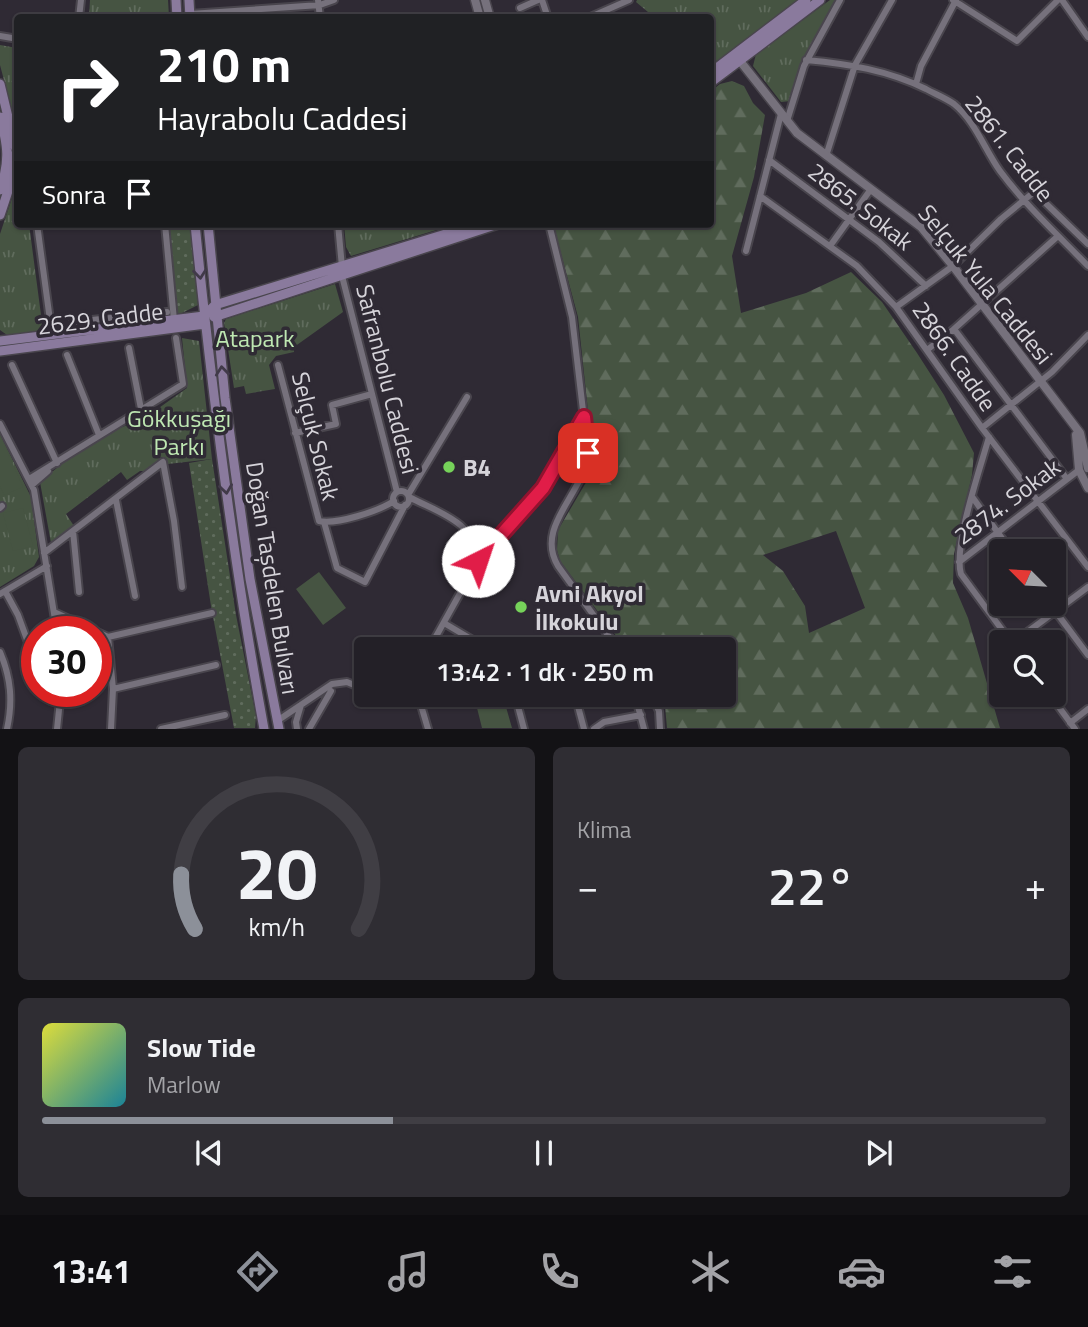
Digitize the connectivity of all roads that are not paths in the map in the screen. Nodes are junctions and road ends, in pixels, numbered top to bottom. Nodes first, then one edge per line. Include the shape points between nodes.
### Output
1 (334, 0) edge
2 (540, 0) edge
3 (629, 0) edge
4 (806, 0) edge
5 (820, 0) edge
6 (840, 0) edge
7 (892, 0) edge
8 (954, 0) edge
9 (1060, 0) edge
10 (319, 2) edge
11 (520, 8) dead end
12 (612, 8) junction
13 (208, 14) edge
14 (598, 14) edge
15 (614, 14) edge
16 (1088, 37) edge
17 (738, 58) junction
18 (806, 60) junction
19 (855, 65) junction
20 (714, 71) edge
21 (714, 79) edge
22 (916, 84) junction
23 (0, 85) edge
24 (0, 117) edge
25 (784, 117) junction
26 (14, 142) edge
27 (826, 156) junction
28 (769, 160) junction
29 (14, 164) edge
30 (871, 189) junction
31 (0, 190) edge
32 (760, 196) junction
33 (1022, 200) junction
34 (0, 215) edge
35 (849, 220) junction
36 (38, 228) edge
37 (166, 228) edge
38 (195, 228) edge
39 (208, 228) edge
40 (338, 228) edge
41 (467, 228) edge
42 (485, 228) edge
43 (549, 228) edge
44 (1058, 236) junction
45 (1088, 244) edge
46 (830, 246) junction
47 (746, 251) dead end
48 (954, 266) junction
49 (1088, 266) edge
50 (342, 272) junction
51 (926, 286) junction
52 (982, 304) junction
53 (896, 307) junction
54 (216, 310) junction
55 (170, 316) junction
56 (205, 320) junction
57 (74, 322) dead end
58 (114, 323) junction
59 (954, 330) junction
60 (0, 334) edge
61 (51, 335) junction
62 (1088, 335) edge
63 (176, 338) dead end
64 (5, 341) edge
65 (130, 348) dead end
66 (927, 350) junction
67 (0, 351) edge
68 (67, 355) dead end
69 (12, 365) dead end
70 (278, 365) dead end
71 (1041, 381) junction
72 (372, 394) junction
73 (467, 397) dead end
74 (1010, 405) junction
75 (141, 409) junction
76 (584, 417) junction
77 (0, 424) edge
78 (1073, 426) junction
79 (982, 428) junction
80 (295, 433) junction
81 (99, 435) junction
82 (989, 437) junction
83 (57, 463) junction
84 (1086, 464) edge
85 (1067, 479) junction
86 (31, 482) junction
87 (1088, 488) edge
88 (397, 492) junction
89 (408, 496) junction
90 (972, 499) junction
91 (116, 500) junction
92 (394, 501) junction
93 (1038, 502) junction
94 (405, 505) junction
95 (324, 522) junction
96 (73, 531) junction
97 (998, 533) junction
98 (1002, 539) edge
99 (44, 553) junction
100 (478, 561) junction
101 (958, 562) junction
102 (47, 566) junction
103 (1088, 567) edge
104 (182, 587) dead end
105 (1088, 587) edge
106 (2, 592) edge
107 (79, 592) dead end
108 (135, 596) dead end
109 (1066, 604) edge
110 (54, 612) junction
111 (212, 613) dead end
112 (55, 616) edge
113 (62, 616) edge
114 (1050, 616) edge
115 (1059, 616) edge
116 (21, 623) edge
117 (444, 623) junction
118 (1003, 630) edge
119 (1030, 630) edge
120 (112, 636) edge
121 (436, 637) edge
122 (468, 637) edge
123 (609, 637) edge
124 (0, 652) edge
125 (1088, 655) edge
126 (216, 665) dead end
127 (112, 679) edge
128 (354, 684) edge
129 (113, 689) junction
130 (331, 691) dead end
131 (301, 705) junction
132 (59, 707) edge
133 (422, 707) edge
134 (518, 707) edge
135 (578, 707) edge
136 (638, 707) edge
137 (657, 707) edge
138 (1059, 707) edge
139 (1088, 709) edge
140 (225, 715) dead end
141 (640, 715) junction
142 (1073, 726) edge
143 (272, 727) edge
144 (296, 728) edge
145 (8, 729) edge
146 (57, 729) edge
147 (111, 729) edge
148 (161, 729) edge
149 (309, 729) edge
150 (428, 729) edge
151 (524, 729) edge
152 (584, 729) edge
153 (594, 729) edge
154 (644, 729) edge
155 (660, 729) edge

1 - 10 street
2 - 11 street
3 - 12 street
4 - 17 main road
5 - 17 main road
6 - 18 street
7 - 19 street
8 - 9 street via 1017,41
8 - 22 street
9 - 16 street
10 - 13 street
12 - 14 street
12 - 15 street
17 - 20 main road
17 - 21 main road
17 - 25 street, Selçuk Yula Caddesi
18 - 19 street, 2861. Cadde
18 - 25 street
19 - 22 street, 2861. Cadde
19 - 27 street
22 - 33 street, 2861. Cadde via 954,104
23 - 26 main road
24 - 31 main road via 8,156
25 - 27 street, Selçuk Yula Caddesi
25 - 28 street
27 - 30 street, Selçuk Yula Caddesi
28 - 32 street
28 - 35 street, 2865. Sokak
29 - 34 main road
30 - 35 street
30 - 48 street, Selçuk Yula Caddesi via 916,222
32 - 46 street, 2866. Cadde
32 - 47 street
33 - 44 street, 2861. Cadde
33 - 45 street, 2861. Cadde via 1034,192
33 - 48 street
35 - 46 street
35 - 51 street, 2865. Sokak
36 - 61 street
37 - 55 street
38 -> 56 main road, Doğan Taşdelen Bulvarı
39 - 54 main road, Doğan Taşdelen Bulvarı
40 - 50 street, Safranbolu Caddesi
41 - 50 main road
42 - 50 main road
43 - 76 street via 572,317
44 - 49 street, 2861. Cadde
44 - 52 street
46 - 53 street, 2866. Cadde via 868,276
48 - 51 street
48 - 52 street, Selçuk Yula Caddesi
50 - 54 main road
50 - 72 street, Safranbolu Caddesi
51 - 53 street
52 - 59 street
52 - 71 street, Selçuk Yula Caddesi
53 - 66 street, 2866. Cadde
54 - 56 main road
143 -> 54 main road, Doğan Taşdelen Bulvarı
55 - 56 main road, 2629. Cadde
55 - 58 main road, 2629. Cadde
56 - 67 main road, 2629. Cadde
56 -> 143 main road, Doğan Taşdelen Bulvarı via 239,586
57 - 58 street
58 - 61 main road, 2629. Cadde
59 - 66 street
59 - 74 street
60 - 64 main road
61 - 64 main road, 2629. Cadde
62 - 71 street
63 - 75 street via 183,384
65 - 75 street
66 - 79 street, 2866. Cadde
68 - 81 street
69 - 83 street
70 - 80 street, Selçuk Sokak
71 - 74 street
71 - 78 street, Selçuk Yula Caddesi
72 - 80 street via 332,405 336,424
72 - 88 street, Safranbolu Caddesi
73 - 89 street
74 - 79 street
74 - 85 street
75 - 81 street
76 - 100 street via 543,488
76 - 123 street via 587,462 555,526 551,551
77 - 86 street
78 - 84 street, Selçuk Yula Caddesi
78 - 84 street, Selçuk Yula Caddesi via 1080,433
79 - 82 street, 2866. Cadde
80 - 95 street, Selçuk Sokak via 318,521
81 - 83 street
82 - 90 street
82 - 93 street, 2866. Cadde
83 - 86 street
84 - 85 street, 2874. Sokak
84 - 87 street, Selçuk Yula Caddesi
85 - 93 street, 2874. Sokak
86 - 99 street
88 - 89 street, Safranbolu Caddesi
88 - 92 street, Safranbolu Caddesi
89 - 94 street, Safranbolu Caddesi
89 - 100 street, Safranbolu Caddesi via 465,527
90 - 97 street
90 - 101 street
91 - 96 street
91 - 104 street via 163,462
91 - 108 street
92 - 94 street, Safranbolu Caddesi
92 - 95 street, Selçuk Sokak via 379,510
93 - 97 street, 2874. Sokak
93 - 103 street, 2866. Cadde
94 - 95 street via 365,582 337,568
96 - 99 street
96 - 107 street
97 - 98 street
97 - 101 street, 2874. Sokak
99 - 102 street
100 - 117 street
101 - 118 street via 961,575
102 - 106 street
102 - 110 street
105 - 109 street
106 - 116 street
110 - 112 street
110 - 113 street
111 - 120 street
114 - 119 street
115 - 125 street
117 - 121 street
117 - 122 street
124 - 145 street via 10,685
126 - 129 street
127 - 129 street
128 - 131 street via 338,682
129 - 147 street
130 - 149 street
131 - 143 street
131 - 144 street
132 - 146 street
133 - 150 street
134 - 151 street
135 - 152 street
136 - 141 street
137 - 155 street
138 - 142 street
139 - 142 street
140 - 148 street
141 - 153 street via 604,722
141 - 154 street

